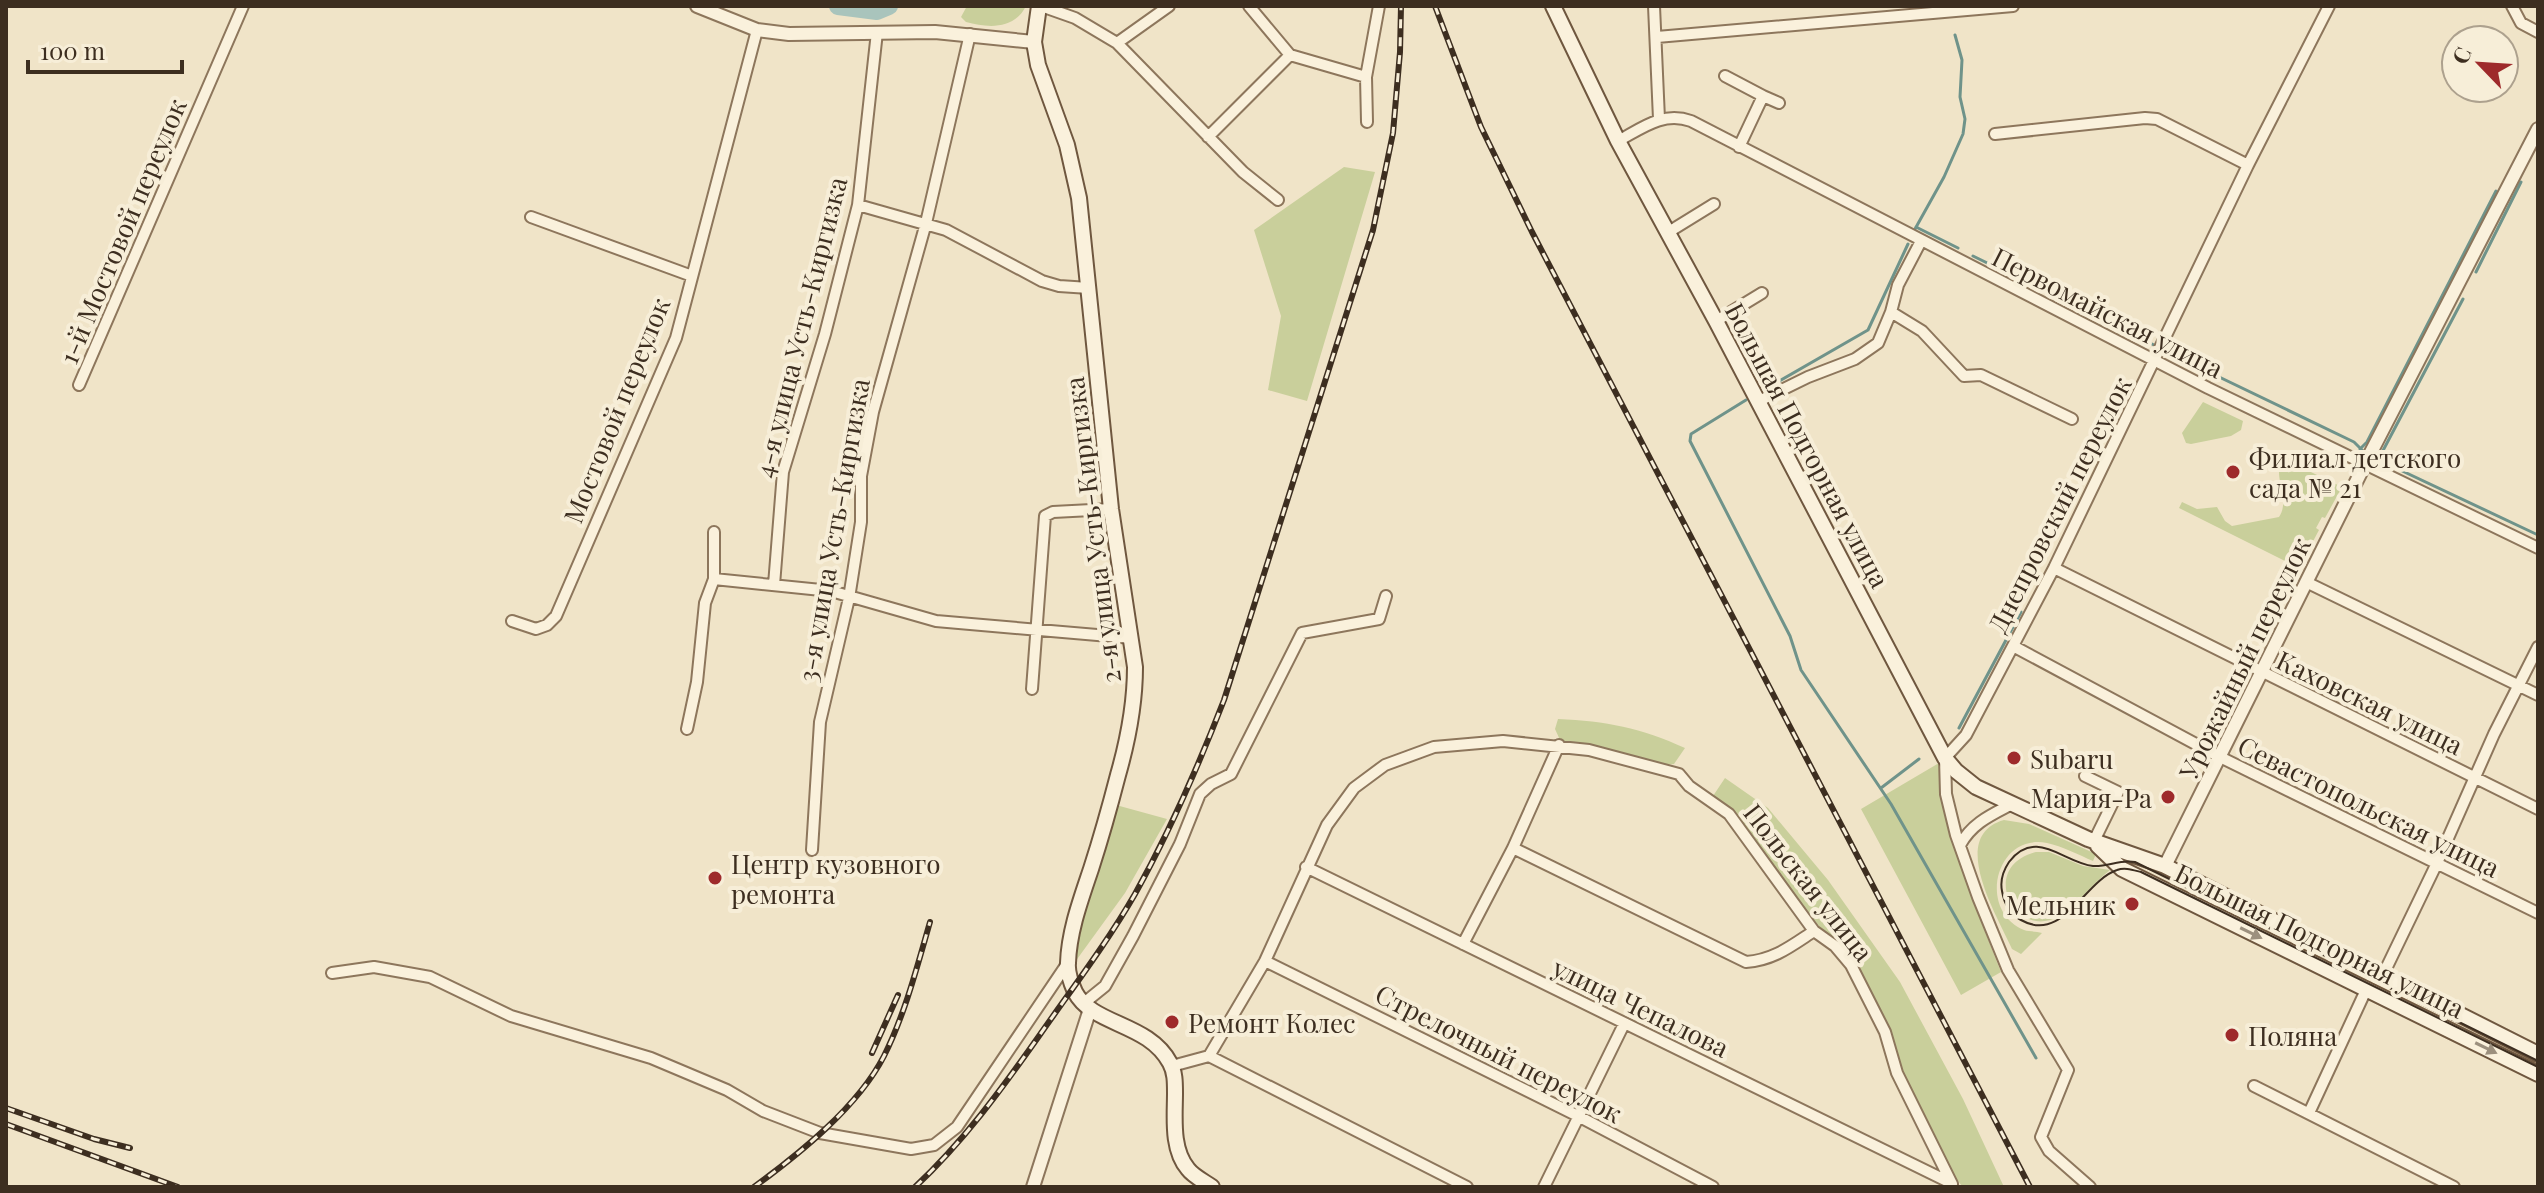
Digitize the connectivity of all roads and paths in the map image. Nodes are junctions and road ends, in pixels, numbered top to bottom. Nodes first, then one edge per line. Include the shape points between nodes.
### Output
1 (243, 6) edge
2 (697, 6) edge
3 (1040, 6) edge
4 (1169, 6) edge
5 (1249, 6) edge
6 (1379, 6) edge
7 (1553, 6) edge
8 (1654, 6) edge
9 (2013, 6) edge
10 (2329, 6) edge
11 (2512, 6) edge
12 (1884, 12) edge
13 (757, 30) junction
14 (877, 32) junction
15 (2538, 32) edge
16 (970, 34) junction
17 (1657, 37) junction
18 (1034, 42) junction
19 (1117, 43) junction
20 (1290, 55) junction
21 (1725, 76) dead end
22 (1366, 77) junction
23 (1763, 96) junction
24 (1779, 103) dead end
25 (1659, 119) junction
26 (1367, 122) dead end
27 (2538, 129) edge
28 (1995, 134) dead end
29 (1208, 137) junction
30 (1618, 141) junction
31 (1739, 147) junction
32 (2248, 165) junction
33 (1278, 200) dead end
34 (1714, 204) dead end
35 (858, 205) junction
36 (531, 217) dead end
37 (926, 223) junction
38 (1667, 233) junction
39 (1921, 241) junction
40 (692, 276) junction
41 (1089, 288) junction
42 (1762, 293) dead end
43 (1891, 312) junction
44 (1716, 321) junction
45 (2156, 359) junction
46 (79, 385) dead end
47 (1757, 402) junction
48 (2072, 419) dead end
49 (2365, 464) junction
50 (1111, 509) junction
51 (714, 532) dead end
52 (2538, 548) edge
53 (2054, 568) junction
54 (714, 579) junction
55 (2306, 582) junction
56 (774, 585) junction
57 (1386, 596) dead end
58 (849, 598) junction
59 (512, 621) dead end
60 (1037, 631) junction
61 (1132, 638) junction
62 (2013, 646) junction
63 (2538, 647) edge
64 (2261, 672) junction
65 (2518, 685) junction
66 (1032, 689) dead end
67 (2538, 695) edge
68 (687, 729) dead end
69 (1559, 745) junction
70 (2220, 757) junction
71 (1945, 758) junction
72 (2085, 776) dead end
73 (2475, 778) junction
74 (2012, 804) junction
75 (2538, 809) edge
76 (2091, 840) junction
77 (1960, 845) junction
78 (1513, 848) junction
79 (812, 850) dead end
80 (2134, 854) junction
81 (2437, 863) junction
82 (2165, 866) junction
83 (1306, 867) junction
84 (2122, 869) junction
85 (2538, 913) edge
86 (1814, 931) junction
87 (1463, 944) junction
88 (1265, 961) junction
89 (1067, 964) junction
90 (332, 973) dead end
91 (2382, 977) junction
92 (2366, 990) junction
93 (1087, 1006) junction
94 (1624, 1024) junction
95 (2538, 1054) edge
96 (1209, 1056) junction
97 (1174, 1073) junction
98 (2538, 1074) edge
99 (2254, 1086) dead end
100 (2309, 1113) junction
101 (1580, 1117) junction
102 (1954, 1185) edge
103 (1033, 1187) edge
104 (1212, 1187) edge
105 (1467, 1187) edge
106 (1544, 1187) edge
107 (1713, 1187) edge
108 (2090, 1187) edge
109 (2454, 1187) edge

1 - 46 street, 1-й Мостовой переулок
2 - 13 street
3 - 18 main road
3 - 19 street via 1075,18
4 - 19 street
5 - 20 street
6 - 22 street
7 - 30 main road, Большая Подгорная улица
8 - 17 street
9 - 12 street
10 - 32 street, Днепровский переулок
11 - 15 street via 2521,23
12 - 17 street
13 - 14 street
13 - 40 street, Мостовой переулок
14 - 16 street
14 - 35 street, 4-я улица Усть-Киргизка
16 - 18 street
16 - 37 street, 3-я улица Усть-Киргизка
17 - 25 street
18 - 41 main road, 2-я улица Усть-Киргизка via 1075,171
19 - 29 street
20 - 22 street
20 - 29 street
21 - 23 street
22 - 26 street
23 - 24 street
23 - 31 street
25 - 30 street
25 - 31 street, Первомайская улица via 1683,118
27 - 49 street, Урожайный переулок
28 - 32 street via 2157,119
29 - 33 street
30 - 38 main road, Большая Подгорная улица
31 - 39 street, Первомайская улица
32 - 45 street, Днепровский переулок
34 - 38 street
35 - 37 street
35 - 56 street, 4-я улица Усть-Киргизка via 783,472
36 - 40 street
37 - 41 street via 968,240 1026,275 1059,286
37 - 58 street, 3-я улица Усть-Киргизка via 873,412
38 - 44 main road, Большая Подгорная улица
39 - 43 street via 1898,285
39 - 45 street, Первомайская улица
40 - 59 street, Мостовой переулок via 676,338 556,616 536,629
41 - 50 main road, 2-я улица Усть-Киргизка
42 - 44 street
43 - 47 street via 1878,343 1855,359
43 - 48 street via 1922,331 1964,376 1981,375
44 - 47 main road, Большая Подгорная улица
45 - 49 street, Первомайская улица
45 - 53 street, Днепровский переулок
47 - 71 main road, Большая Подгорная улица
49 - 52 street, Первомайская улица
49 - 55 street, Урожайный переулок
50 - 60 street via 1045,516
50 - 61 main road, 2-я улица Усть-Киргизка
51 - 54 street
53 - 62 street, Днепровский переулок
53 - 64 street, Каховская улица
54 - 56 street
54 - 68 street via 705,603
55 - 64 street, Урожайный переулок
55 - 65 street
56 - 58 street
57 - 93 street via 1379,619 1302,633 1231,774 1200,794 1128,947
58 - 60 street via 936,621
58 - 79 street, 3-я улица Усть-Киргизка via 820,722
60 - 61 street
60 - 66 street
61 - 89 main road, 2-я улица Усть-Киргизка via 1135,692 1129,729
62 - 70 street, Севастопольская улица
62 - 71 street, Днепровский переулок via 1966,735
63 - 65 street
64 - 70 street, Урожайный переулок
64 - 73 street, Каховская улица
65 - 67 street
65 - 73 street
69 - 78 street
69 - 83 street, Польская улица via 1503,741 1434,747 1385,765 1354,788
69 - 86 street, Польская улица via 1679,774 1729,814
70 - 81 street, Севастопольская улица
70 - 82 street, Урожайный переулок
71 - 74 main road, Большая Подгорная улица via 1976,787
71 - 77 street via 1946,794
72 - 76 street via 2118,792
73 - 75 street, Каховская улица
73 - 81 street
74 - 76 main road, Большая Подгорная улица
74 - 77 street via 1981,820
76 - 80 main road, Большая Подгорная улица
76 - 84 main road, Большая Подгорная улица
77 - 108 street via 2008,970 2068,1070 2041,1137 2049,1151
78 - 86 street via 1746,962 1777,956
78 - 87 street
80 - 82 main road, Большая Подгорная улица
80 - 84 main road via 2125,858
81 - 85 street, Севастопольская улица
81 - 91 street
82 - 91 main road, Большая Подгорная улица
83 - 87 street, улица Чепалова
83 - 88 street, Польская улица
84 -> 92 main road, Большая Подгорная улица
86 - 102 street, Польская улица via 1851,965 1885,1032 1897,1073
87 - 94 street, улица Чепалова
88 - 96 street, Польская улица
88 - 101 street, Стрелочный переулок
89 - 90 street, 2-я улица Усть-Киргизка via 957,1127 934,1145 911,1149 820,1133 651,1058 511,1016 430,977 374,967
89 - 93 main road via 1073,987
91 - 95 main road, Большая Подгорная улица
92 -> 98 main road, Большая Подгорная улица
92 - 100 street
93 - 97 main road via 1159,1046
93 - 103 street
94 - 101 street
94 - 102 street, улица Чепалова
96 - 97 street
96 - 105 street
97 - 104 main road via 1179,1154 1188,1170
99 - 100 street
100 - 109 street
101 - 106 street
101 - 107 street, Стрелочный переулок

